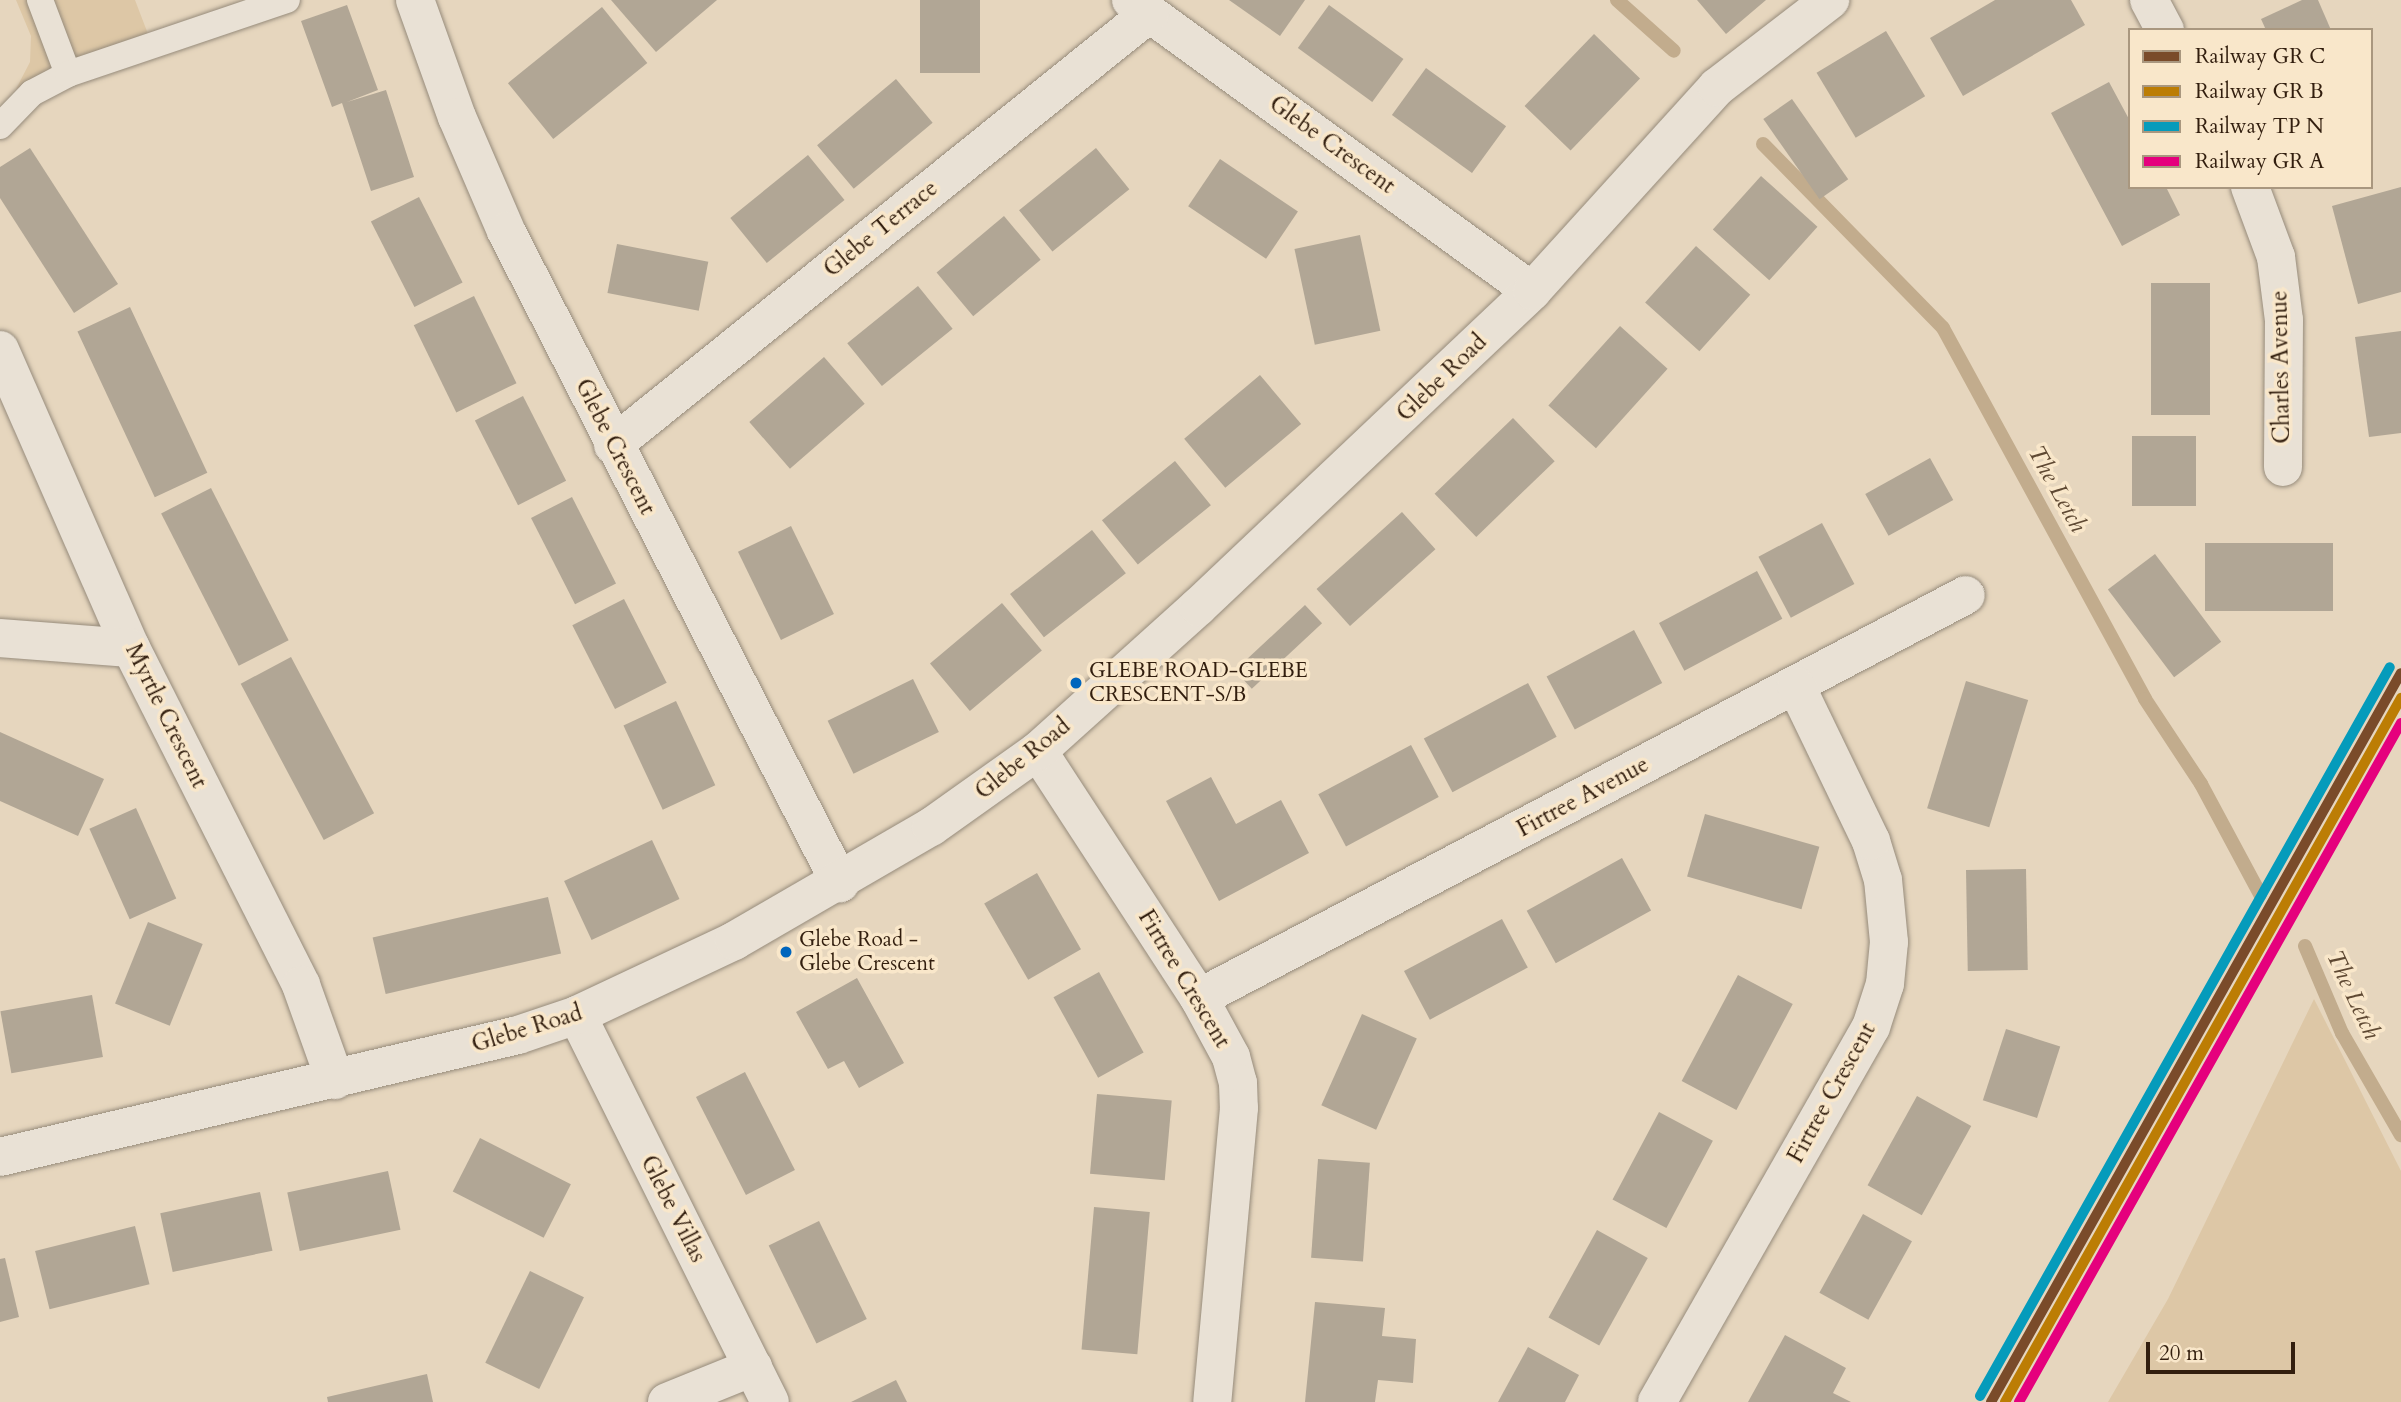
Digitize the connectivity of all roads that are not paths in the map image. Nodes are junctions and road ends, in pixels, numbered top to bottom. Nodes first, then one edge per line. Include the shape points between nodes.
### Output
1 (40, 0) edge
2 (287, 0) edge
3 (415, 0) edge
4 (1830, 0) edge
5 (2149, 0) edge
6 (1140, 7) edge
7 (2164, 28) edge
8 (68, 74) junction
9 (0, 126) edge
10 (2250, 189) edge
11 (1532, 291) junction
12 (0, 350) edge
13 (613, 445) junction
14 (2283, 467) dead end
15 (1966, 595) dead end
16 (0, 638) edge
17 (131, 648) junction
18 (1796, 686) junction
19 (1038, 751) junction
20 (840, 883) junction
21 (1199, 998) junction
22 (577, 1015) junction
23 (335, 1080) junction
24 (0, 1157) edge
25 (752, 1367) junction
26 (667, 1402) edge
27 (770, 1402) edge
28 (1212, 1402) edge
29 (1657, 1402) edge

1 - 8 lane
2 - 8 lane
3 - 13 street, Glebe Crescent via 485,184
4 - 11 street, Glebe Road via 1717,88
5 - 7 street
6 - 11 street, Glebe Crescent
6 - 13 street, Glebe Terrace
8 - 9 lane via 32,93
10 - 14 street, Charles Avenue via 2276,257 2284,320
11 - 19 street, Glebe Road via 1198,607
12 - 17 street, Myrtle Crescent
13 - 20 street, Glebe Crescent
15 - 18 street, Firtree Avenue
16 - 17 street
17 - 23 street, Myrtle Crescent via 301,985
18 - 21 street, Firtree Avenue
18 - 29 street, Firtree Crescent via 1871,841 1882,880 1889,942 1885,984 1871,1027
19 - 20 street, Glebe Road via 951,814
19 - 21 street, Firtree Crescent
20 - 22 street, Glebe Road
21 - 28 street, Firtree Crescent via 1231,1057 1239,1108
22 - 23 street, Glebe Road via 519,1035
22 - 25 street, Glebe Villas
23 - 24 street, Glebe Road
25 - 26 street
25 - 27 street, Glebe Villas

